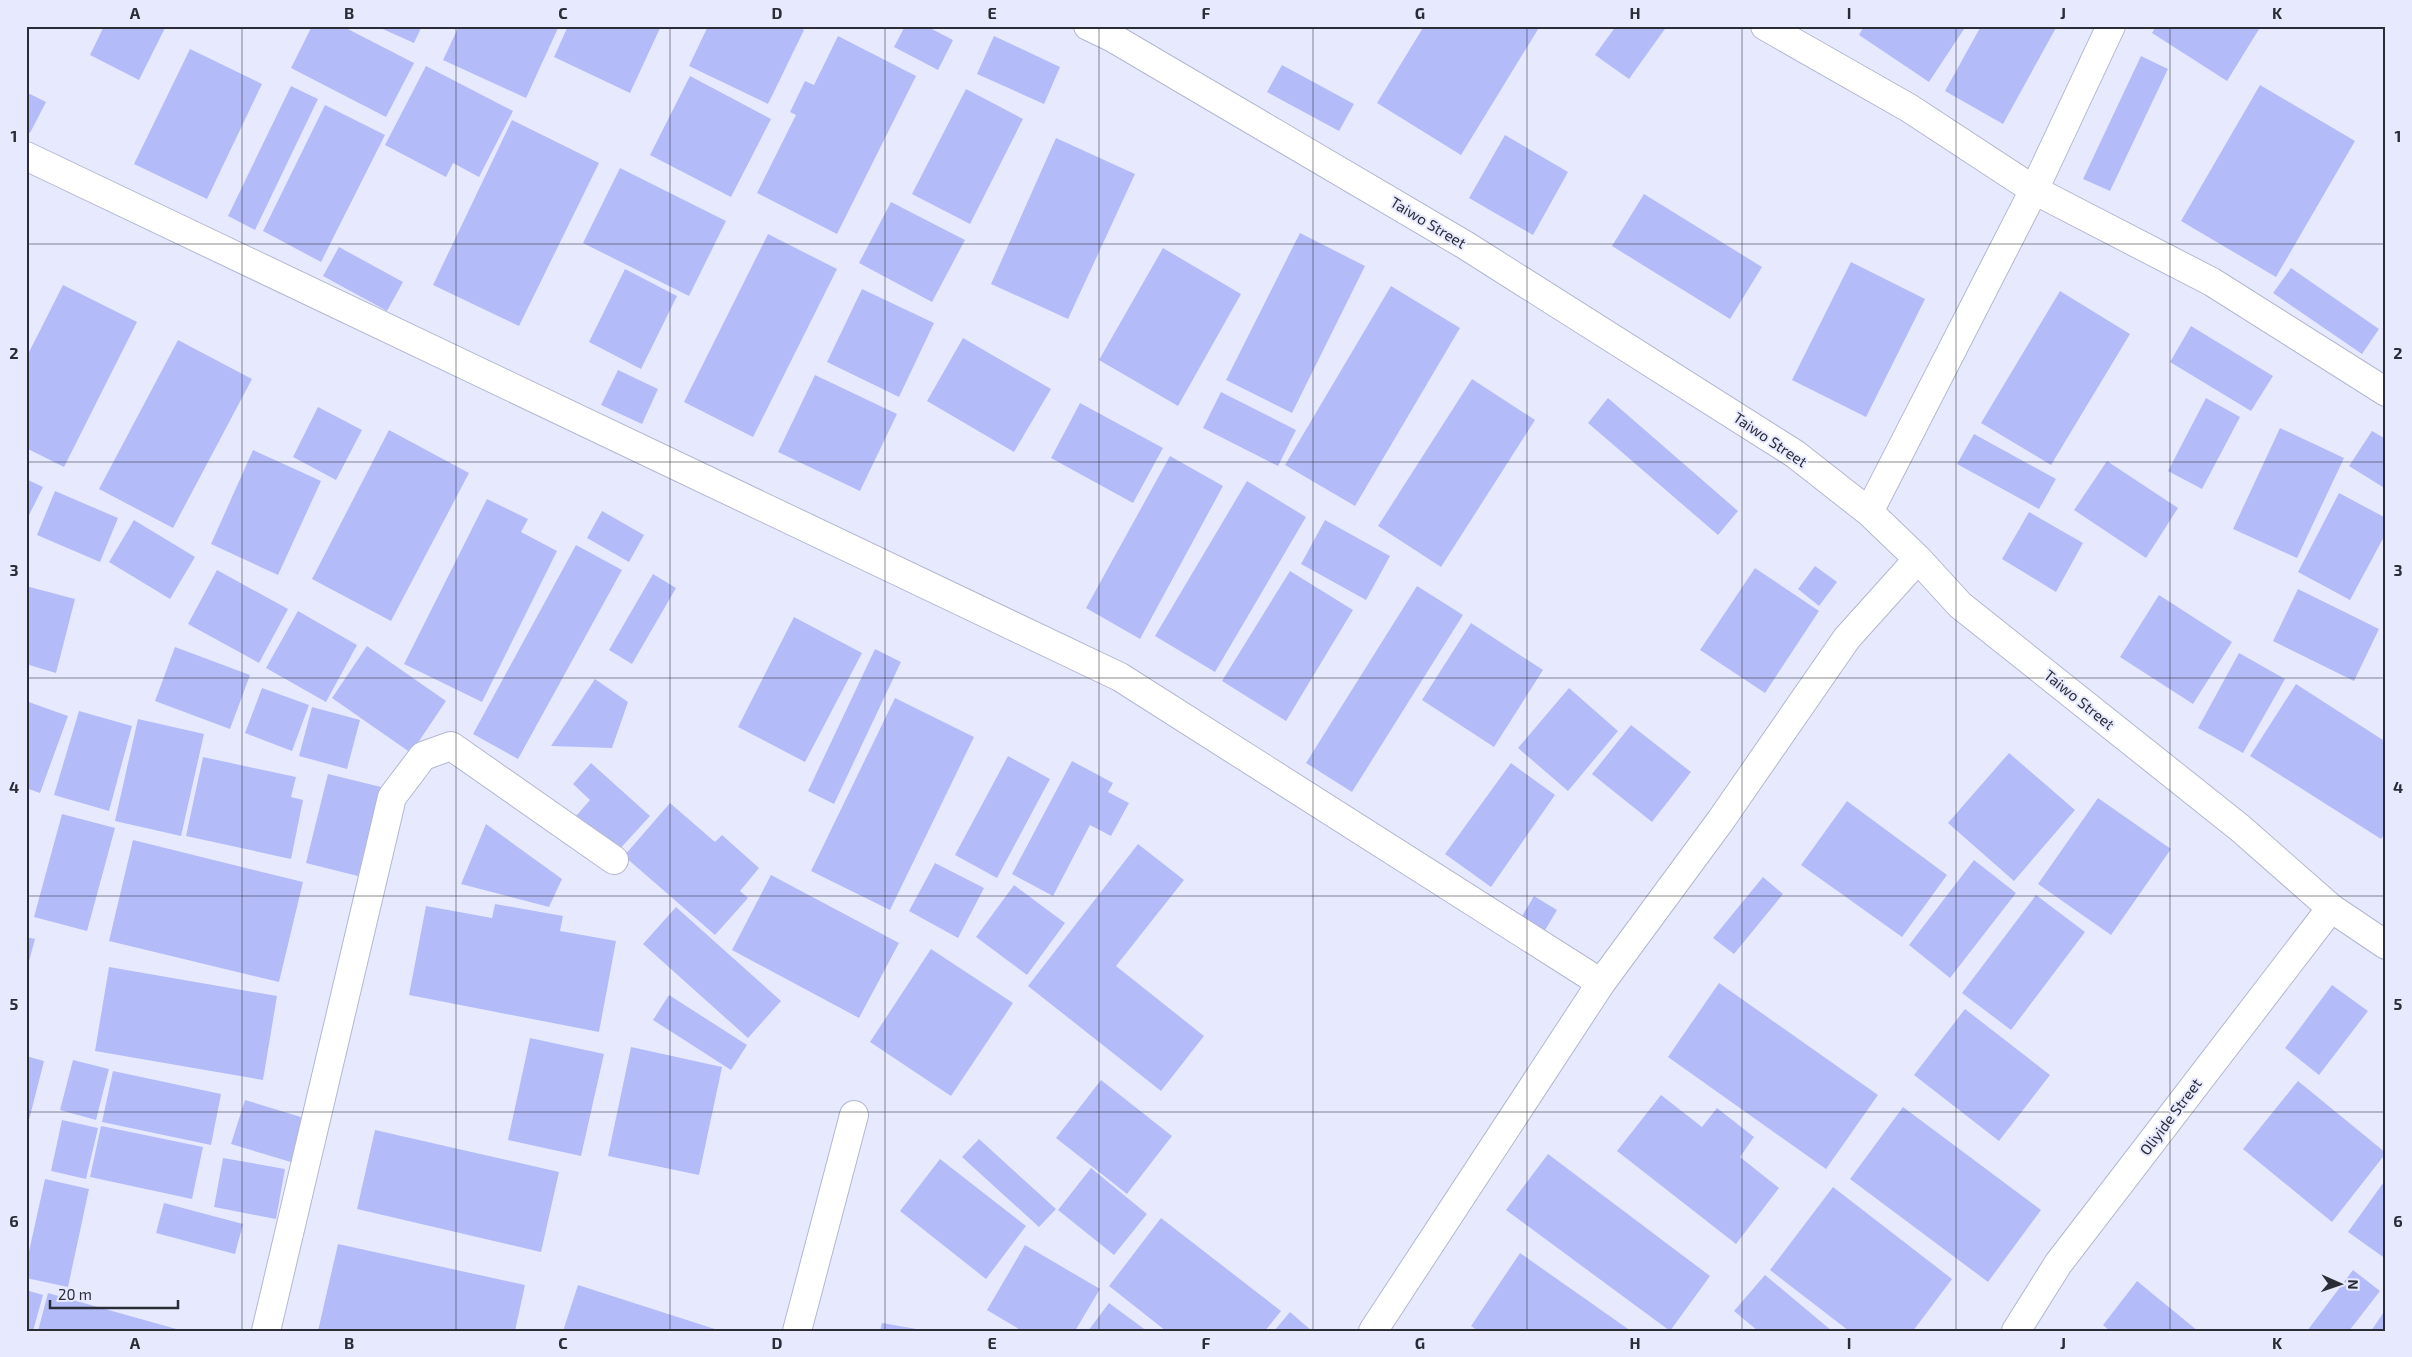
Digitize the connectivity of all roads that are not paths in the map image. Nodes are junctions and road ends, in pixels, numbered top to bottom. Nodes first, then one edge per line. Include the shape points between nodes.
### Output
1 (1088, 26) edge
2 (1765, 26) edge
3 (2111, 26) edge
4 (26, 156) edge
5 (2034, 190) junction
6 (2386, 392) edge
7 (1869, 512) junction
8 (1918, 559) junction
9 (614, 860) dead end
10 (2331, 908) junction
11 (2386, 945) edge
12 (1601, 983) junction
13 (854, 1114) dead end
14 (266, 1331) edge
15 (797, 1331) edge
16 (1373, 1331) edge
17 (2016, 1331) edge

1 - 7 street, Taiwo Street via 1465,245 1795,454
2 - 5 street via 1909,108
3 - 5 street
4 - 12 street via 1120,677
5 - 6 street via 2212,282
5 - 7 street
7 - 8 street, Taiwo Street
8 - 10 street, Taiwo Street via 1960,605 2240,828
8 - 12 street via 1847,638 1721,820
9 - 14 street via 451,746 423,756 392,797
10 - 11 street, Taiwo Street
10 - 17 street, Oliyide Street via 2058,1264
12 - 16 street
13 - 15 street

